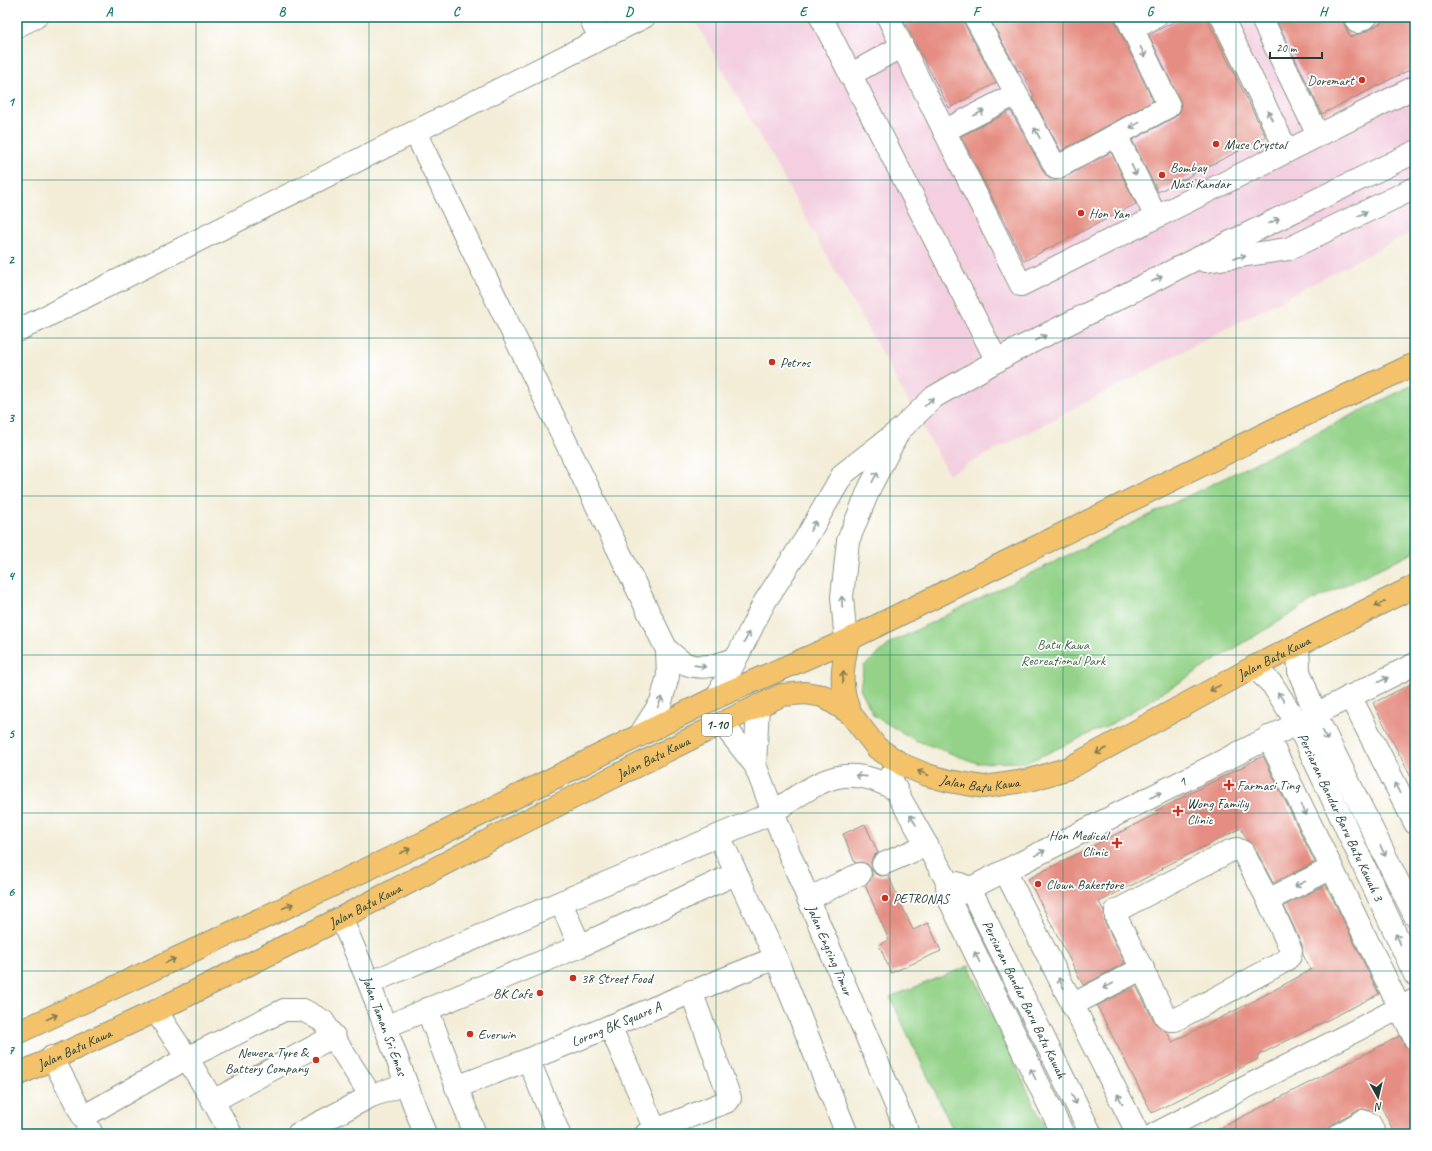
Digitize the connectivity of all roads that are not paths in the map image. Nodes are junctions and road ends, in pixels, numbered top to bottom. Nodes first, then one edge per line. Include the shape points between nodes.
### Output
1 (36, 17) edge
2 (590, 17) edge
3 (644, 17) edge
4 (821, 17) edge
5 (888, 17) edge
6 (975, 17) edge
7 (1155, 17) edge
8 (1222, 17) edge
9 (1261, 17) edge
10 (1354, 17) edge
11 (1366, 17) edge
12 (1129, 22) edge
13 (17, 26) edge
14 (600, 39) junction
15 (902, 46) junction
16 (850, 75) junction
17 (1415, 87) edge
18 (1016, 94) junction
19 (944, 131) junction
20 (415, 132) junction
21 (1116, 135) junction
22 (1318, 135) junction
23 (1286, 151) junction
24 (1415, 152) edge
25 (1415, 188) edge
26 (1156, 217) junction
27 (1188, 263) junction
28 (17, 331) edge
29 (997, 361) junction
30 (1415, 364) edge
31 (901, 429) junction
32 (1415, 586) edge
33 (848, 640) junction
34 (1298, 645) junction
35 (667, 650) junction
36 (736, 658) junction
37 (1415, 664) edge
38 (1254, 667) junction
39 (1350, 696) junction
40 (717, 697) junction
41 (758, 706) junction
42 (850, 713) junction
43 (1306, 719) junction
44 (722, 722) junction
45 (640, 735) junction
46 (1268, 737) junction
47 (878, 748) junction
48 (754, 765) junction
49 (896, 790) junction
50 (772, 813) junction
51 (1415, 823) edge
52 (719, 836) junction
53 (927, 845) junction
54 (883, 864) dead end
55 (1332, 868) junction
56 (1005, 871) junction
57 (735, 874) junction
58 (860, 874) dead end
59 (970, 888) junction
60 (947, 889) junction
61 (808, 899) junction
62 (1268, 900) junction
63 (561, 903) junction
64 (1415, 916) edge
65 (341, 918) junction
66 (580, 946) junction
67 (776, 958) junction
68 (1143, 968) junction
69 (1415, 975) edge
70 (369, 983) junction
71 (691, 991) junction
72 (1407, 1004) edge
73 (1072, 1005) junction
74 (426, 1009) junction
75 (156, 1011) junction
76 (610, 1026) junction
77 (385, 1027) junction
78 (17, 1033) edge
79 (334, 1036) junction
80 (1415, 1039) edge
81 (52, 1057) junction
82 (187, 1058) junction
83 (529, 1061) junction
84 (17, 1075) edge
85 (406, 1084) junction
86 (456, 1087) junction
87 (371, 1096) junction
88 (213, 1101) junction
89 (87, 1126) edge
90 (902, 1132) edge
91 (653, 1133) edge
92 (230, 1134) edge
93 (298, 1134) edge
94 (425, 1134) edge
95 (475, 1134) edge
96 (559, 1134) edge
97 (847, 1134) edge
98 (1063, 1134) edge
99 (1092, 1134) edge
100 (1138, 1134) edge
101 (1155, 1134) edge
102 (1340, 1134) edge
103 (1375, 1134) edge

1 - 13 street
2 - 14 street
3 - 14 street
4 - 16 street
5 - 15 street
6 - 18 street
7 - 12 street
23 -> 8 street
9 - 22 street
10 - 11 street via 1357,22
12 -> 21 street via 1169,106
14 - 20 street
15 - 16 street
15 - 19 street
16 - 29 street
17 - 22 street
19 -> 18 street
21 -> 18 street via 1056,168
19 - 26 street via 1021,285
20 - 28 street
20 - 35 street
21 -> 26 street
22 - 23 street
23 - 26 street
27 -> 24 street
27 -> 25 street via 1288,249
29 -> 27 street
31 -> 29 street via 934,397
30 - 33 highway, Jalan Batu Kawa / 1-10 via 1281,426
33 -> 31 street via 842,597 848,541 870,486
36 -> 31 street via 764,603 808,535 843,474
32 -> 34 highway, Jalan Batu Kawa / 1-10
33 - 40 highway, Jalan Batu Kawa / 1-10
42 -> 33 highway via 844,696 842,676
34 - 38 highway, Jalan Batu Kawa / 1-10
34 - 43 street, Persiaran Bandar Baru Batu Kawah 3
35 -> 36 street via 686,664 718,666
45 -> 35 street via 661,702 668,676
36 - 40 street
39 -> 37 street, 1
43 -> 38 street, Persiaran Bandar Baru Batu Kawah 3
38 -> 47 highway, Jalan Batu Kawa / 1-10 via 1069,768 1030,780 984,787 949,781 903,765
39 - 43 street, 1
51 -> 39 street
40 - 45 highway, Jalan Batu Kawa / 1-10
41 - 42 highway, Jalan Batu Kawa / 1-10 via 782,695 805,693 823,696
41 - 44 highway, Jalan Batu Kawa / 1-10
41 - 48 street, Jalan Engsing Timur
42 - 47 highway, Jalan Batu Kawa / 1-10
43 - 46 street, 1
43 -> 64 street, Persiaran Bandar Baru Batu Kawah 3
69 -> 43 street, Persiaran Bandar Baru Batu Kawah 3
44 - 48 street, Jalan Engsing Timur
44 - 65 highway, Jalan Batu Kawa / 1-10
78 -> 45 highway, Jalan Batu Kawa / 1-10 via 418,845
46 -> 55 street
56 -> 46 street, 1
47 - 49 street, Persiaran Bandar Baru Batu Kawah
48 - 50 street, Jalan Engsing Timur
49 -> 50 street via 872,778 846,775 825,780
53 -> 49 street, Persiaran Bandar Baru Batu Kawah
50 - 52 street
50 - 61 street, Jalan Engsing Timur
52 - 57 street
52 - 63 street
53 - 54 street
53 - 60 street, Persiaran Bandar Baru Batu Kawah
55 -> 62 street
55 - 72 street
56 - 59 street, 1
73 -> 56 street
57 - 66 street
57 - 67 street
58 - 61 street
59 - 60 street, 1
59 -> 99 street, Persiaran Bandar Baru Batu Kawah
98 -> 60 street, Persiaran Bandar Baru Batu Kawah
61 - 90 street, Jalan Engsing Timur
62 - 68 street via 1290,950 1290,956 1250,981 1175,1020 1170,1020 1166,1018
62 - 68 street via 1243,852 1237,849 1118,908 1116,917
63 - 66 street
63 - 70 street
65 - 70 street, Jalan Taman Sri Emas
65 - 75 highway, Jalan Batu Kawa / 1-10
66 - 74 street
67 - 71 street, Lorong BK Square A
67 - 97 street
68 -> 73 street
70 - 77 street, Jalan Taman Sri Emas
71 - 76 street, Lorong BK Square A
71 - 91 street via 730,1098
72 - 80 street
72 - 101 street
100 -> 73 street
74 - 77 street
74 - 86 street
75 - 81 highway, Jalan Batu Kawa / 1-10
75 - 82 street
76 - 83 street, Lorong BK Square A
76 - 91 street
77 - 85 street, Jalan Taman Sri Emas
79 - 82 street via 323,1021 303,1010 284,1010
79 - 87 street
79 - 88 street
81 - 84 highway, Jalan Batu Kawa / 1-10
81 - 89 street
82 - 88 street
82 - 89 street
83 - 86 street, Lorong BK Square A
83 - 96 street
85 - 87 street
85 - 94 street, Jalan Taman Sri Emas
86 - 95 street
87 - 93 street
88 - 92 street
102 - 103 street via 1363,1121 1370,1124

